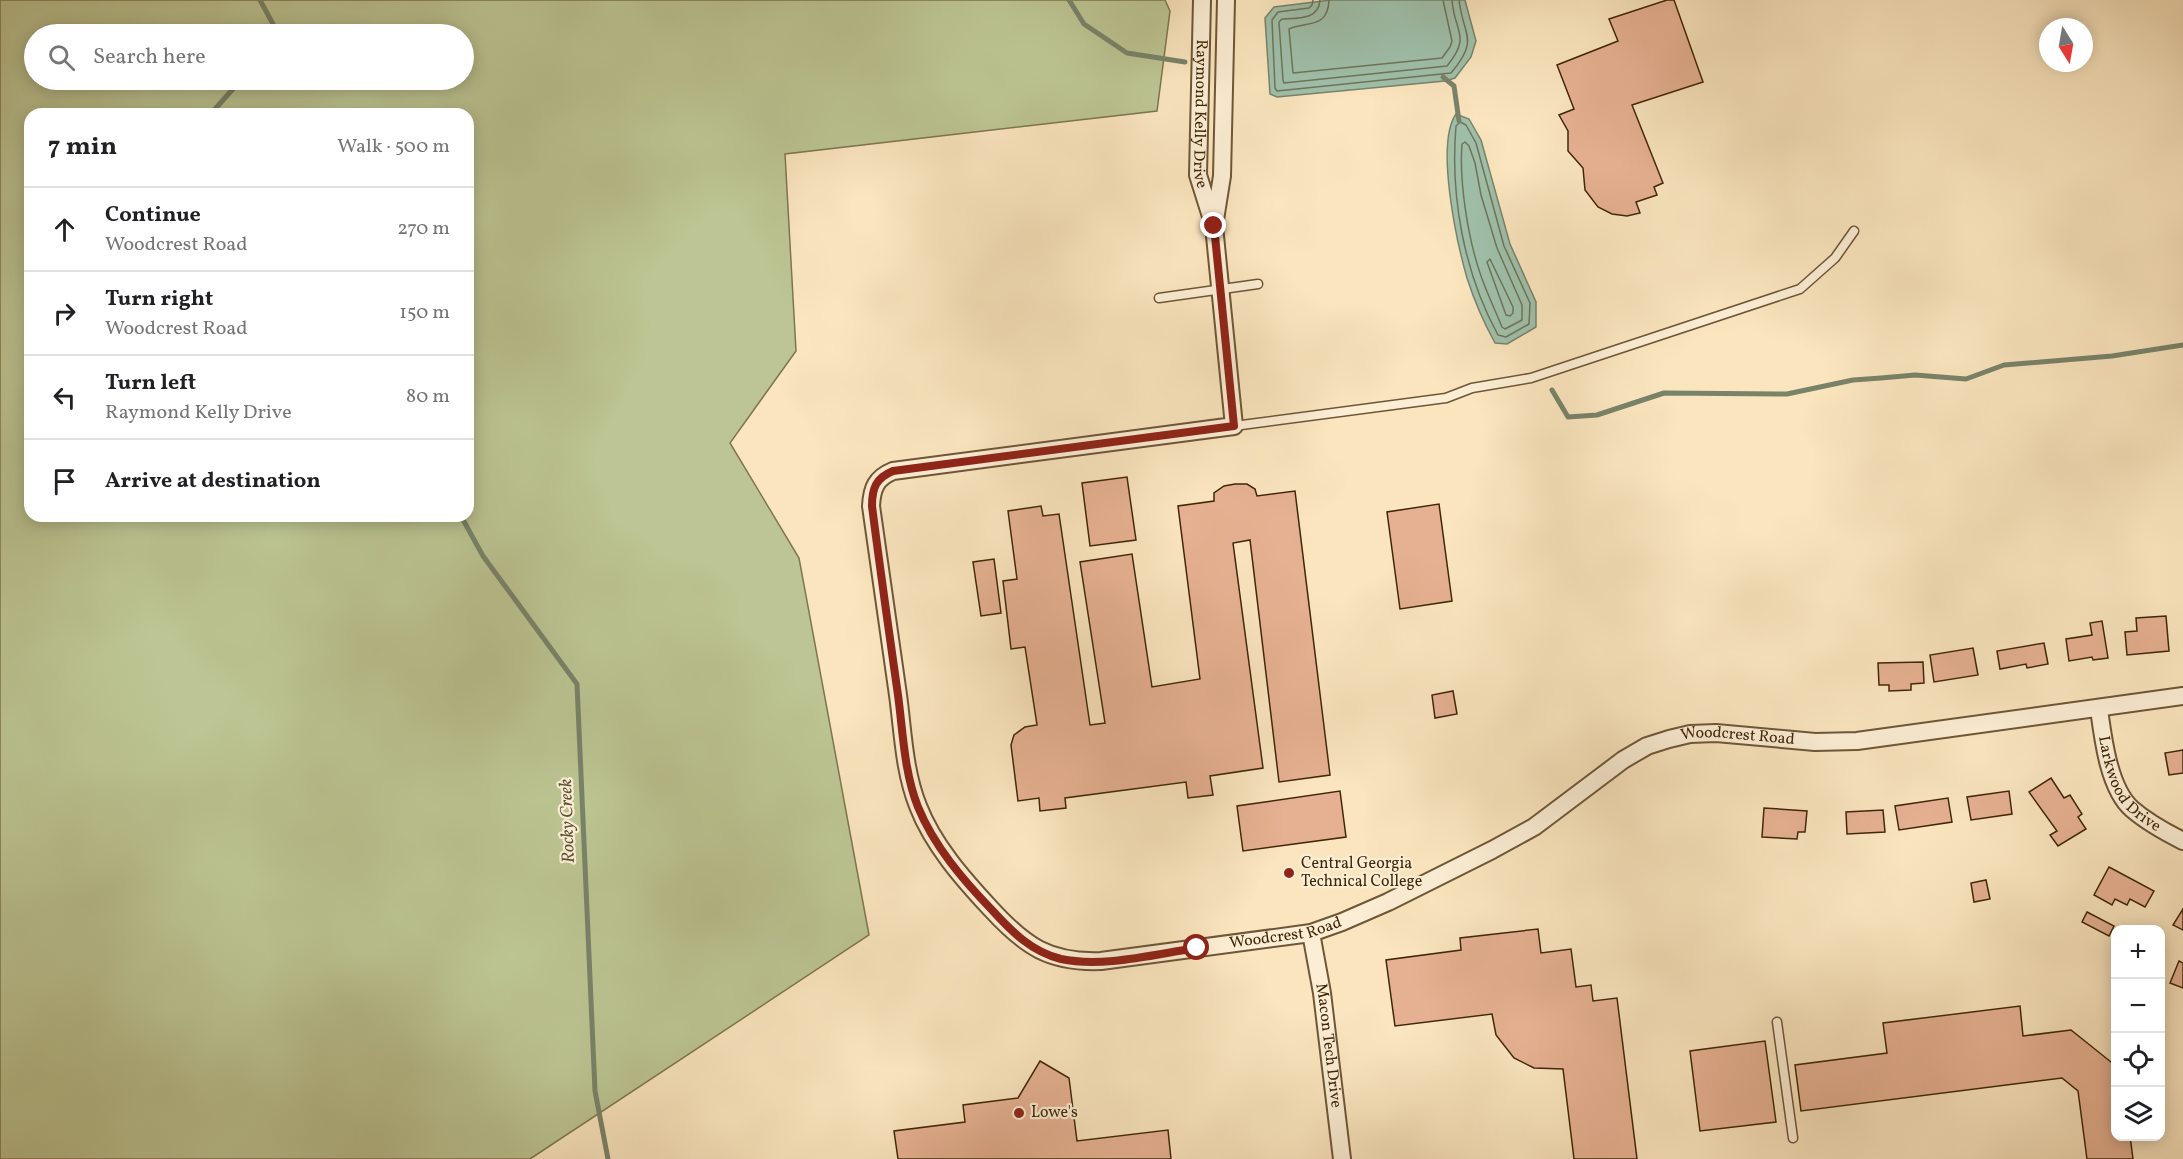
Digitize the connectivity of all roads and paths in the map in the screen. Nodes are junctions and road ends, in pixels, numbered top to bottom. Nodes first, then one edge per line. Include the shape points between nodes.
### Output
1 (1202, 0) edge
2 (1226, 0) edge
3 (1214, 226) junction
4 (1854, 231) dead end
5 (1258, 284) dead end
6 (1220, 289) junction
7 (1159, 298) dead end
8 (1234, 426) junction
9 (2183, 696) edge
10 (2099, 709) junction
11 (2183, 841) edge
12 (1311, 933) junction
13 (1777, 1022) dead end
14 (1793, 1138) dead end
15 (1342, 1159) edge

1 - 3 street, Raymond Kelly Drive via 1198,175
2 - 3 street, Raymond Kelly Drive via 1222,176
3 - 6 street, Raymond Kelly Drive
4 - 8 lane via 1835,258 1800,289 1531,378 1472,388 1446,399
5 - 6 lane
6 - 7 lane
6 - 8 street, Raymond Kelly Drive
8 - 12 street, Woodcrest Road via 917,467 882,475 872,493 872,506 906,760 917,805 936,842 974,892 1014,934 1036,950 1079,962 1101,961
9 - 10 street, Woodcrest Road
10 - 11 street, Larkwood Drive via 2107,755 2121,795 2131,808
10 - 12 street, Woodcrest Road via 1857,741 1815,742 1716,733 1669,739 1623,760 1534,827 1492,850 1388,902
12 - 15 street, Macon Tech Drive
13 - 14 lane

